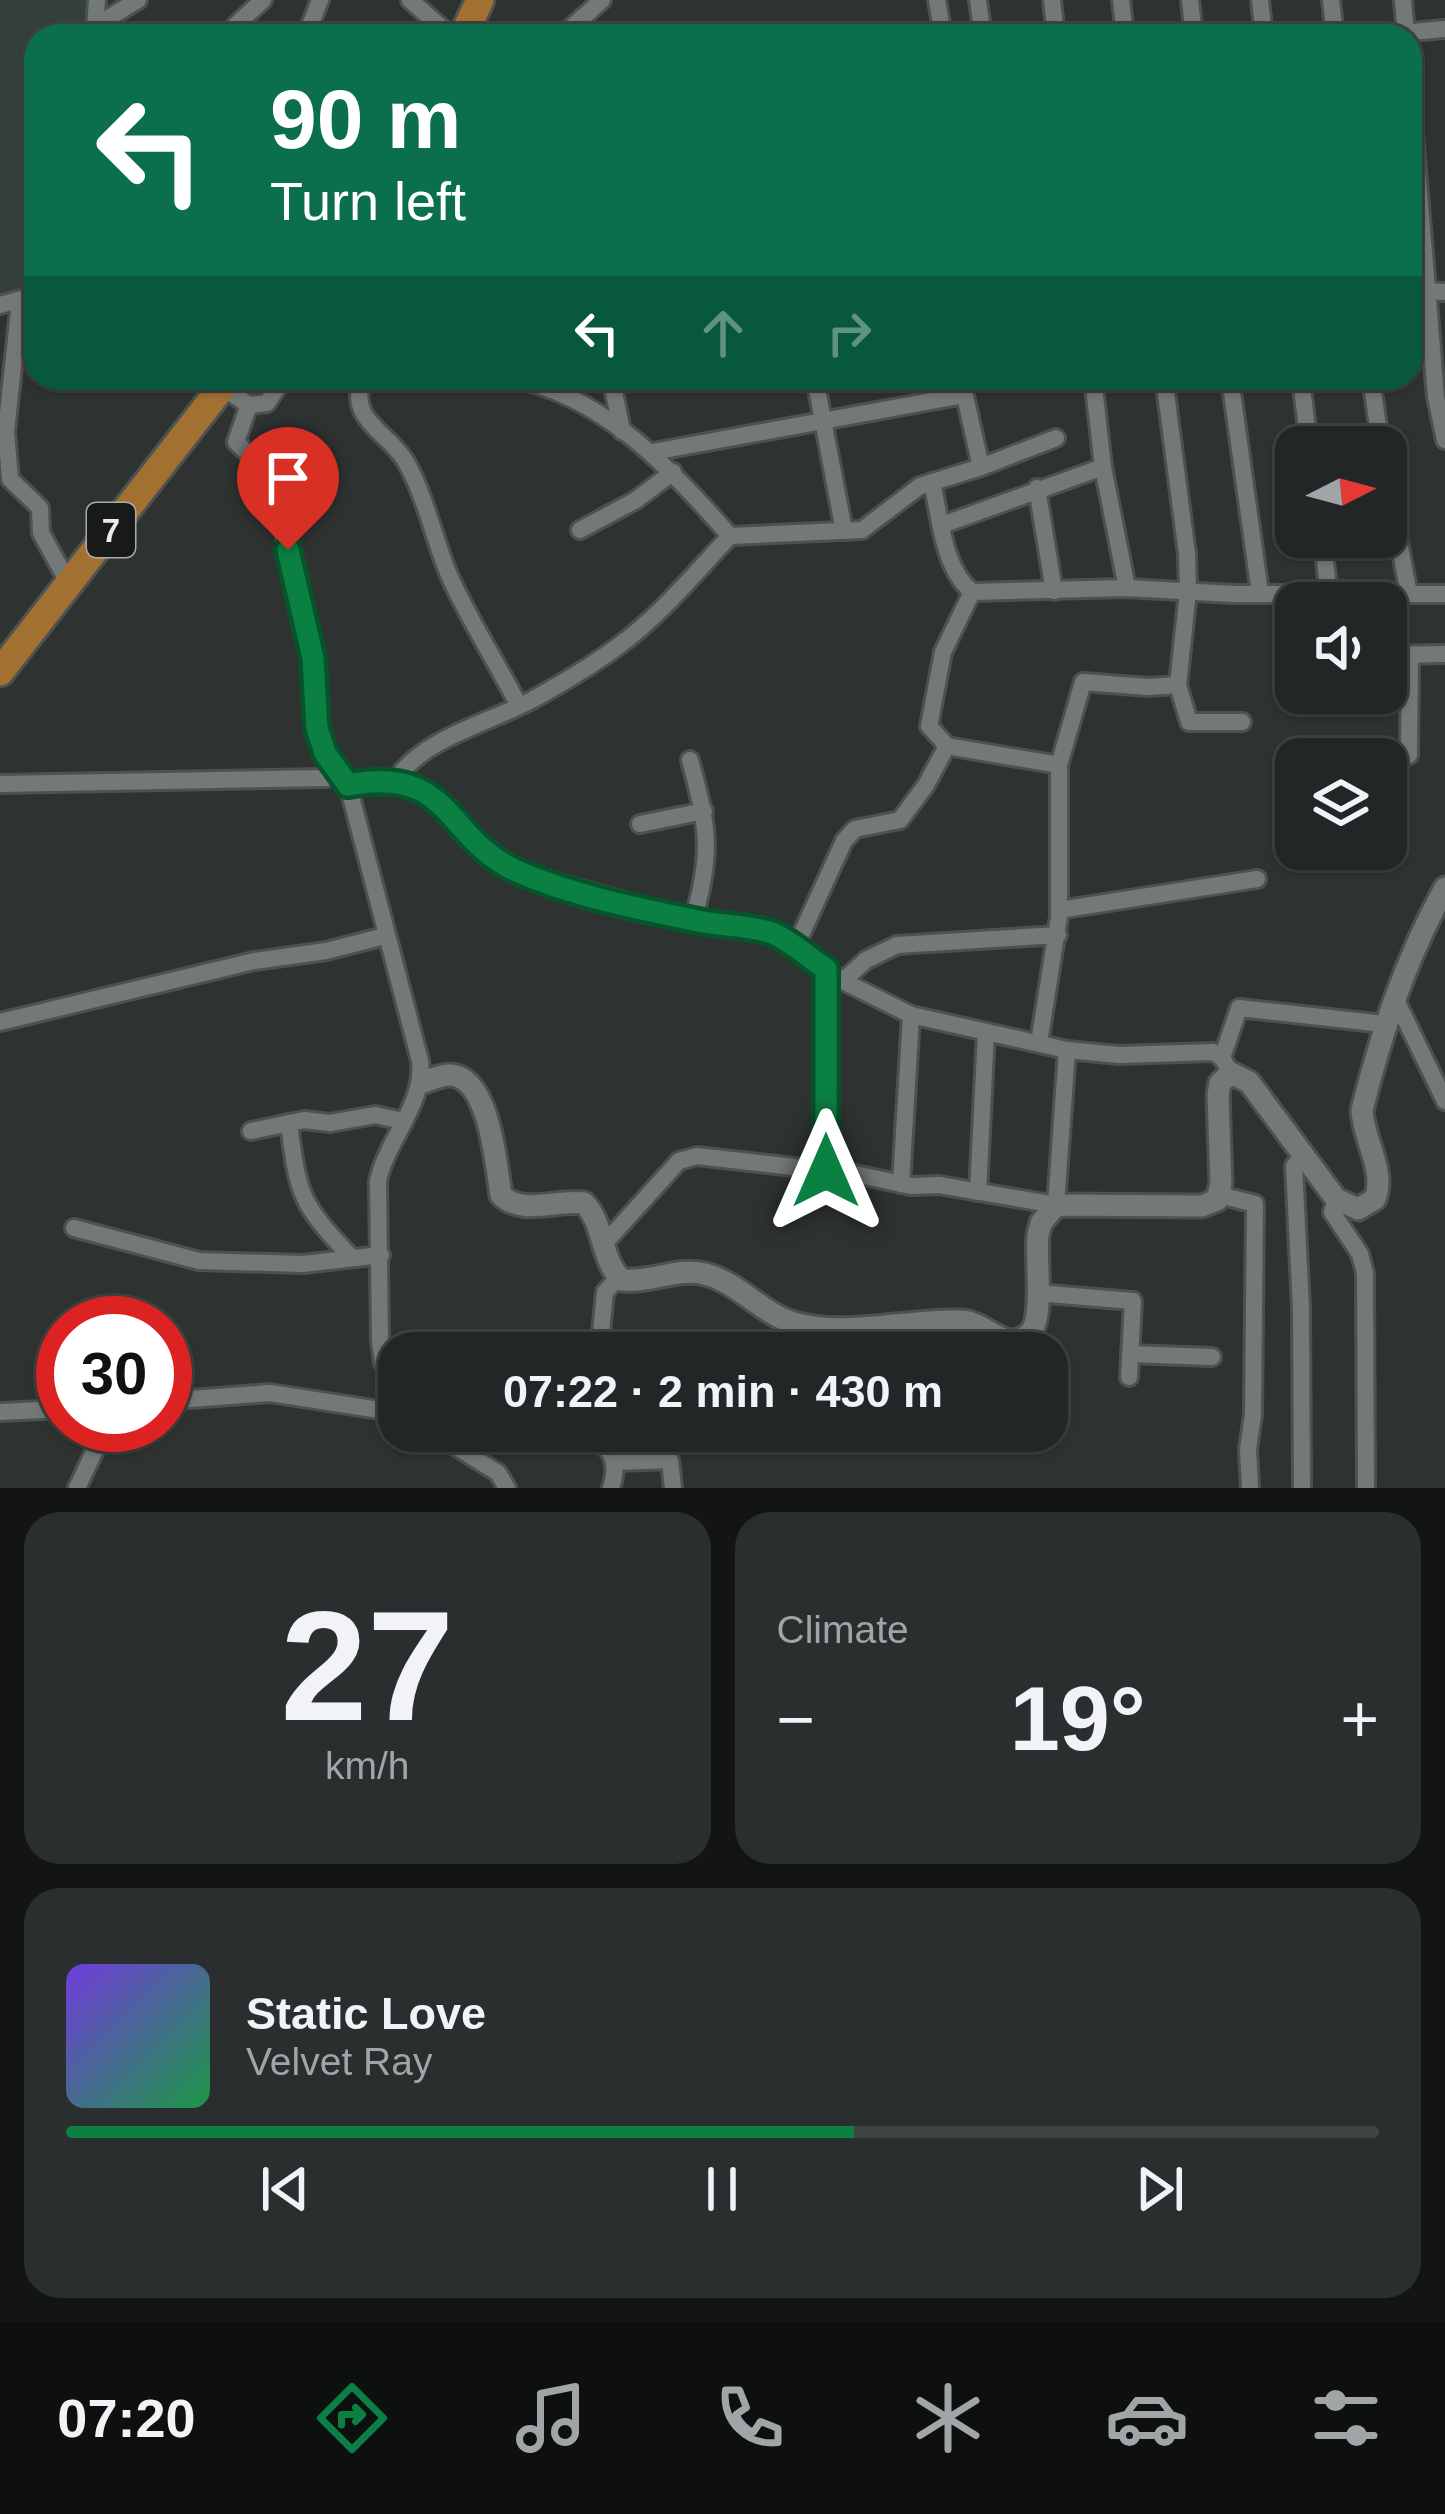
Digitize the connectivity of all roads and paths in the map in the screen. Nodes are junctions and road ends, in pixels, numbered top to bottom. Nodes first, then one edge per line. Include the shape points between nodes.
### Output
1 (138, 0) edge
2 (262, 0) edge
3 (410, 0) edge
4 (602, 0) edge
5 (104, 24) edge
6 (237, 24) edge
7 (438, 24) edge
8 (575, 24) edge
9 (1422, 231) edge
10 (1427, 292) edge
11 (24, 321) edge
12 (213, 390) edge
13 (231, 390) edge
14 (276, 390) edge
15 (358, 390) edge
16 (554, 390) edge
17 (613, 390) edge
18 (818, 390) edge
19 (947, 390) edge
20 (964, 390) edge
21 (1094, 390) edge
22 (1166, 390) edge
23 (1232, 390) edge
24 (1303, 390) edge
25 (1373, 390) edge
26 (1441, 400) edge
27 (249, 405) junction
28 (824, 421) junction
29 (1307, 426) edge
30 (1378, 426) edge
31 (622, 431) junction
32 (1056, 438) dead end
33 (1445, 440) edge
34 (653, 452) junction
35 (981, 467) junction
36 (1103, 467) junction
37 (673, 472) junction
38 (932, 482) junction
39 (1036, 488) junction
40 (942, 525) junction
41 (580, 530) dead end
42 (844, 531) junction
43 (730, 536) junction
44 (1402, 558) edge
45 (70, 584) junction
46 (1127, 588) junction
47 (1054, 591) junction
48 (1189, 591) junction
49 (972, 592) junction
50 (1260, 593) junction
51 (1275, 594) edge
52 (1409, 594) joint
53 (1445, 595) edge
54 (1445, 654) edge
55 (1410, 655) joint
56 (0, 672) edge
57 (1178, 685) junction
58 (519, 706) junction
59 (1242, 722) dead end
60 (946, 746) junction
61 (1409, 754) dead end
62 (690, 760) dead end
63 (1059, 765) junction
64 (344, 779) junction
65 (395, 781) junction
66 (0, 784) edge
67 (704, 811) junction
68 (640, 824) dead end
69 (1257, 879) dead end
70 (1445, 889) edge
71 (1059, 910) junction
72 (693, 920) junction
73 (1058, 935) junction
74 (385, 936) junction
75 (795, 948) junction
76 (826, 969) junction
77 (843, 981) junction
78 (1394, 995) junction
79 (911, 1016) junction
80 (0, 1022) edge
81 (1384, 1024) junction
82 (986, 1032) junction
83 (1039, 1043) junction
84 (1066, 1049) junction
85 (1227, 1066) junction
86 (423, 1082) junction
87 (1445, 1101) edge
88 (403, 1121) junction
89 (289, 1123) junction
90 (251, 1131) dead end
91 (1304, 1155) junction
92 (826, 1171) junction
93 (901, 1184) junction
94 (978, 1192) junction
95 (1220, 1195) junction
96 (1336, 1199) junction
97 (1056, 1205) junction
98 (74, 1228) dead end
99 (604, 1244) junction
100 (381, 1255) junction
101 (352, 1258) junction
102 (618, 1278) junction
103 (1036, 1293) junction
104 (379, 1332) edge
105 (601, 1332) edge
106 (1130, 1354) junction
107 (1212, 1357) dead end
108 (1130, 1377) dead end
109 (192, 1399) edge
110 (36, 1410) edge
111 (378, 1410) edge
112 (0, 1412) edge
113 (94, 1452) edge
114 (465, 1452) edge
115 (611, 1452) edge
116 (615, 1462) junction
117 (77, 1488) edge
118 (506, 1488) edge
119 (611, 1488) edge
120 (674, 1488) edge
121 (1250, 1488) edge
122 (1302, 1488) edge
123 (1366, 1488) edge

1 - 5 street
2 - 6 street
3 - 7 street
4 - 8 street
9 - 10 street
10 - 26 street
11 - 45 street via 5,432 10,479 40,508 41,532
12 - 45 main road, 7
13 - 27 street
14 - 27 street via 268,403
15 - 58 street via 370,426 407,463 468,619
16 - 31 street
17 - 31 street
18 - 28 street
19 - 28 street
20 - 35 street
21 - 36 street
22 - 48 street
23 - 50 street
24 - 29 street
25 - 30 street
26 - 33 street
27 - 64 street via 236,442 266,471 279,498 313,658 317,728
28 - 34 street
28 - 42 street
31 - 34 street
32 - 35 street
34 - 37 street
35 - 38 street
36 - 39 street
36 - 46 street
37 - 41 street
37 - 43 street
38 - 40 street
38 - 42 street via 862,530
39 - 40 street
39 - 47 street
40 - 49 street via 960,582
42 - 43 street
43 - 58 street via 616,648
44 - 52 street
45 - 56 main road, 7
46 - 47 street
46 - 48 street
47 - 49 street
48 - 50 street
48 - 57 street
49 - 60 street via 944,652 929,727
50 - 51 street
52 - 53 street
54 - 55 street
55 - 61 street
57 - 59 street via 1189,722
57 - 63 street via 1083,682
58 - 65 street via 431,748
60 - 63 street
60 - 75 street via 900,820 855,829 844,841
62 - 67 street
63 - 71 street
64 - 65 street
64 - 66 street
64 - 74 street
65 - 72 street via 430,794 512,870
67 - 68 street
67 - 72 street via 707,866
69 - 71 street
70 - 78 street
71 - 73 street
72 - 75 street via 773,933
73 - 77 street via 897,945
73 - 83 street
74 - 80 street
74 - 86 street
75 - 76 street
76 - 77 street
76 - 92 street
77 - 79 street
78 - 81 street
78 - 87 street
79 - 82 street
79 - 93 street
81 - 85 street via 1239,1008
81 - 96 street via 1362,1110 1379,1189 1358,1209
82 - 83 street
82 - 94 street
83 - 84 street
84 - 85 street via 1213,1052
84 - 97 street
85 - 91 street via 1249,1082
85 - 95 street via 1218,1095
86 - 88 street
86 - 99 street via 451,1075 476,1093 510,1204 584,1203
88 - 89 street via 375,1115
88 - 100 street via 378,1180
89 - 90 street
89 - 101 street via 296,1182 312,1216
91 - 96 street
91 - 122 street via 1294,1166
92 - 93 street
92 - 99 street via 688,1158
93 - 94 street
94 - 97 street
95 - 97 street via 1202,1206
95 - 121 street via 1255,1204
96 - 123 street via 1332,1212 1364,1274
97 - 103 street via 1038,1235
98 - 101 street via 199,1261
99 - 102 street
100 - 101 street
100 - 104 street
102 - 103 street via 709,1275 783,1319 811,1326 964,1320 1011,1340 1032,1332
102 - 105 street via 605,1292
103 - 106 street via 1133,1300
106 - 107 street
106 - 108 street
109 - 111 street via 270,1393
110 - 112 street
113 - 117 street
114 - 118 street via 498,1472
115 - 116 street
116 - 119 street
116 - 120 street via 670,1460

